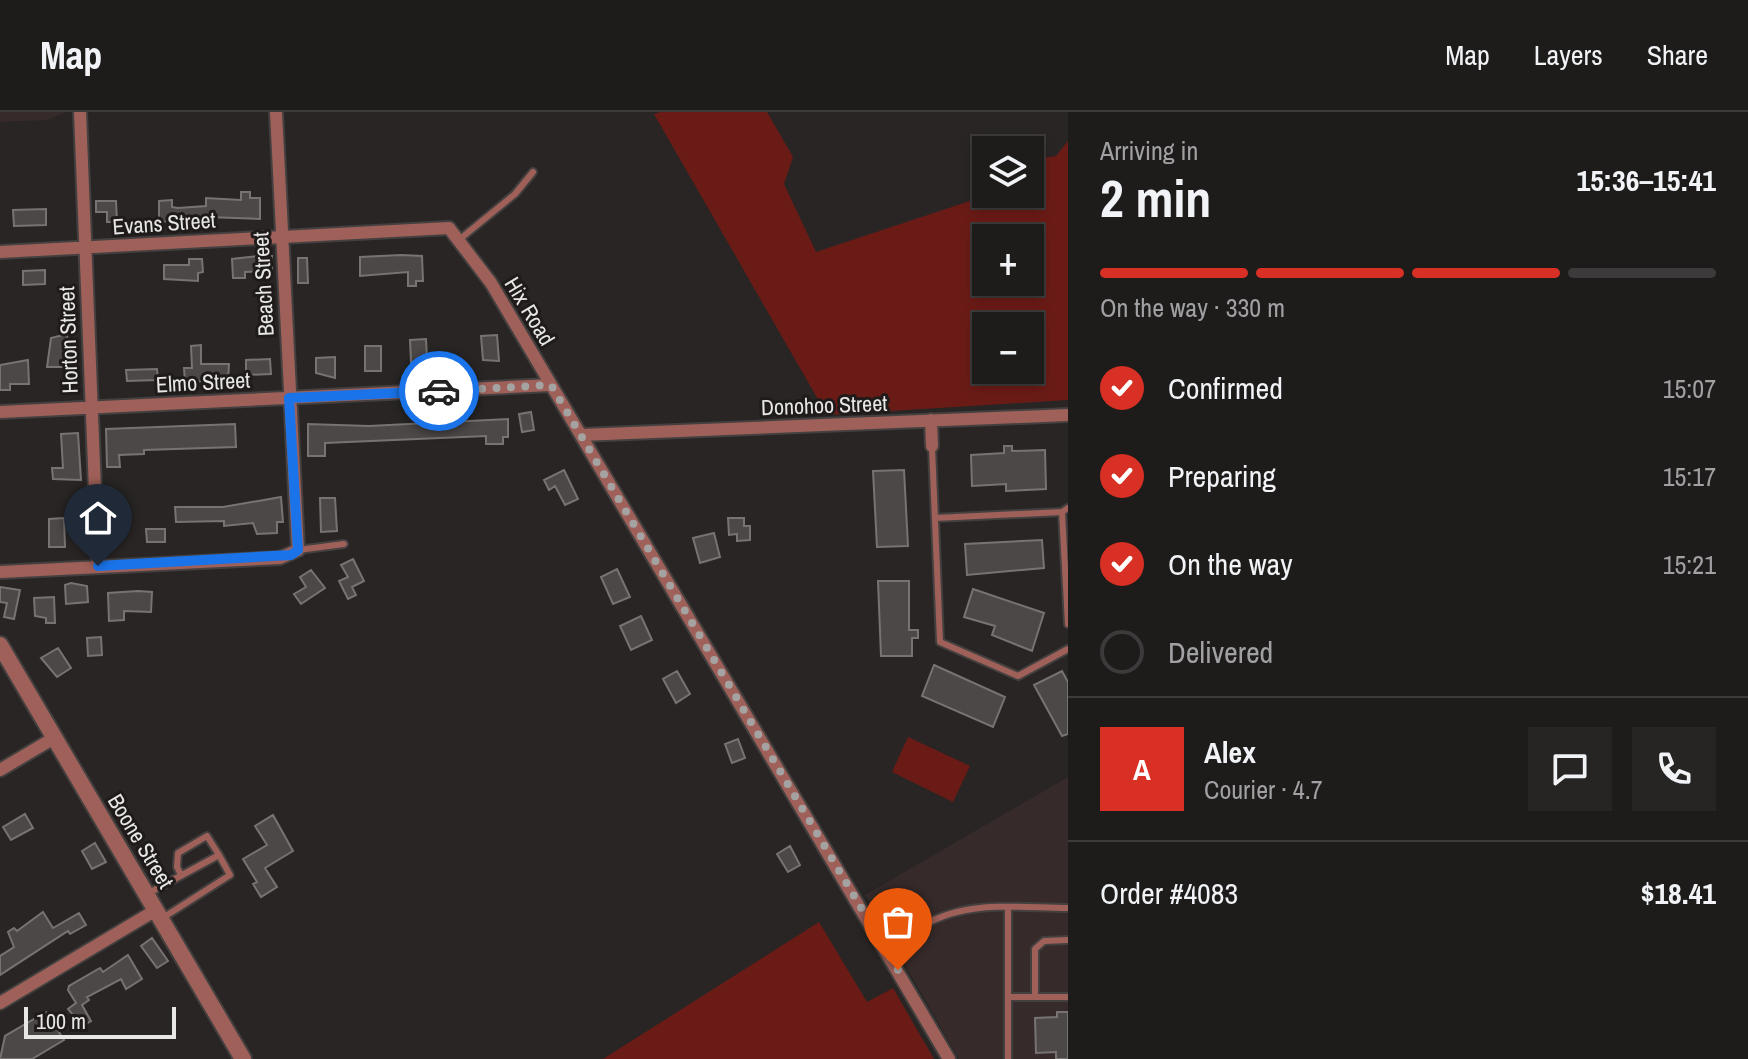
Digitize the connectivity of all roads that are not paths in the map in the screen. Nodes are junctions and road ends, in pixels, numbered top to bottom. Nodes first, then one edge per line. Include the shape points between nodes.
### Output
1 (80, 112) edge
2 (276, 112) edge
3 (533, 172) dead end
4 (280, 236) junction
5 (460, 239) junction
6 (85, 248) junction
7 (0, 252) edge
8 (551, 385) junction
9 (289, 398) junction
10 (91, 408) junction
11 (0, 412) edge
12 (1068, 415) edge
13 (931, 420) junction
14 (581, 435) junction
15 (932, 446) joint
16 (1065, 510) edge
17 (935, 518) junction
18 (344, 544) dead end
19 (298, 550) junction
20 (98, 566) junction
21 (0, 572) edge
22 (1068, 624) edge
23 (0, 645) edge
24 (1068, 649) edge
25 (54, 738) junction
26 (0, 770) edge
27 (219, 855) junction
28 (181, 875) junction
29 (147, 894) junction
30 (1008, 908) junction
31 (1068, 908) edge
32 (159, 915) junction
33 (1068, 940) edge
34 (885, 947) junction
35 (1008, 997) junction
36 (1035, 997) junction
37 (1064, 997) edge
38 (0, 1003) edge
39 (243, 1059) edge
40 (949, 1059) edge
41 (1008, 1059) edge

1 - 6 street, Horton Street
2 - 4 street, Beach Street
3 - 5 lane via 515,194
4 - 5 street, Evans Street via 449,228
4 - 6 street, Evans Street
4 - 9 street, Beach Street
5 - 8 street, Hix Road
6 - 7 street, Evans Street
6 - 10 street, Horton Street
8 - 9 street, Elmo Street
8 - 14 street, Hix Road
9 - 10 street, Elmo Street
9 - 19 street, Beach Street
10 - 11 street, Elmo Street
10 - 20 street, Horton Street
12 - 13 street, Donohoo Street
13 - 14 street, Donohoo Street
13 - 15 street
14 - 34 street, Hix Road
15 - 17 lane
16 - 17 lane
16 - 22 lane
17 - 24 lane via 940,642 1018,676
18 - 19 lane
19 - 20 street via 280,558
20 - 21 street
23 - 25 street, Boone Street
25 - 26 street
25 - 29 street, Boone Street
27 - 28 lane
27 - 28 lane via 207,836 178,853
27 - 32 lane via 230,875
28 - 29 lane
29 - 32 street, Boone Street
30 - 31 lane
30 - 34 lane via 955,912
30 - 35 lane
32 - 38 street
32 - 39 street, Boone Street
33 - 36 lane via 1044,941 1035,949
34 - 40 street, Hix Road
35 - 36 lane
35 - 41 lane
36 - 37 lane

